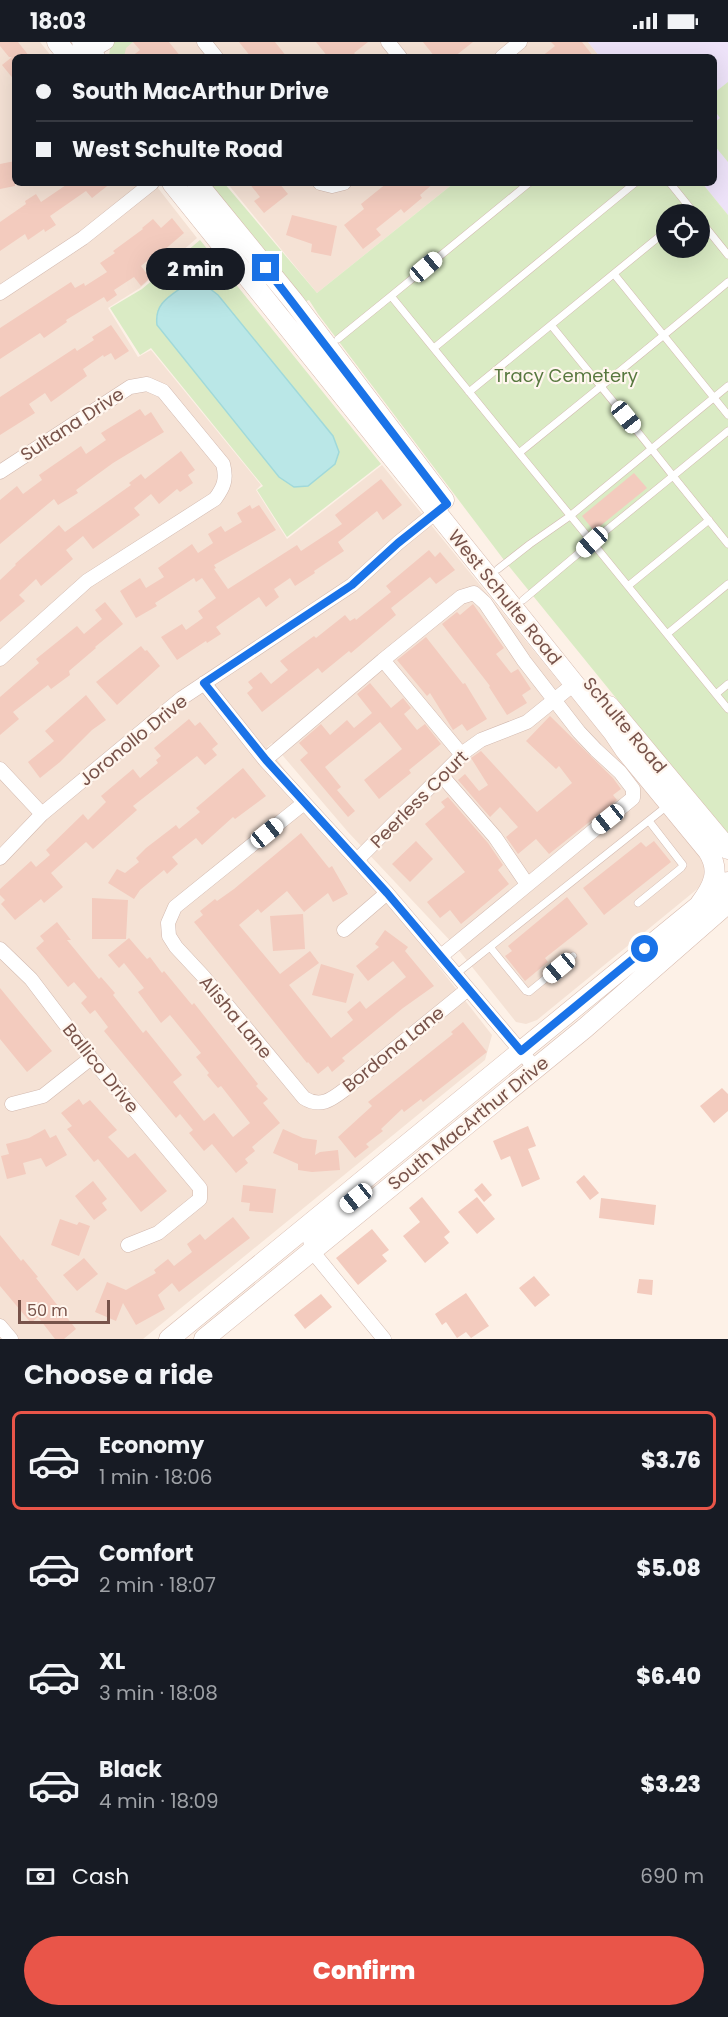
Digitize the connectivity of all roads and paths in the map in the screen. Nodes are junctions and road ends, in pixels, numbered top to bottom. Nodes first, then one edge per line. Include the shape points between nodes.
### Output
1 (57, 42) edge
2 (204, 42) edge
3 (388, 42) edge
4 (520, 42) edge
5 (86, 50) edge
6 (214, 54) edge
7 (398, 54) edge
8 (506, 54) edge
9 (148, 186) edge
10 (174, 186) edge
11 (199, 186) edge
12 (525, 186) edge
13 (631, 186) edge
14 (672, 186) edge
15 (685, 204) edge
16 (710, 233) edge
17 (656, 239) edge
18 (728, 255) edge
19 (614, 274) junction
20 (728, 282) edge
21 (0, 293) edge
22 (392, 296) junction
23 (551, 325) junction
24 (664, 335) junction
25 (338, 339) dead end
26 (434, 348) junction
27 (601, 386) junction
28 (728, 386) edge
29 (470, 392) junction
30 (714, 398) junction
31 (728, 415) edge
32 (728, 431) edge
33 (652, 449) junction
34 (519, 453) junction
35 (0, 472) edge
36 (673, 476) junction
37 (442, 508) junction
38 (570, 516) junction
39 (709, 520) junction
40 (592, 542) junction
41 (728, 544) edge
42 (498, 569) junction
43 (728, 584) edge
44 (628, 586) junction
45 (523, 600) junction
46 (667, 634) junction
47 (0, 659) edge
48 (383, 660) junction
49 (204, 683) junction
50 (574, 684) junction
51 (728, 684) edge
52 (716, 694) junction
53 (555, 700) junction
54 (728, 709) edge
55 (613, 732) junction
56 (462, 754) junction
57 (266, 760) junction
58 (0, 769) edge
59 (442, 776) junction
60 (304, 803) junction
61 (669, 804) junction
62 (42, 814) junction
63 (648, 821) junction
64 (728, 849) edge
65 (0, 858) edge
66 (357, 860) junction
67 (728, 862) edge
68 (728, 882) edge
69 (527, 884) junction
70 (387, 893) junction
71 (638, 903) dead end
72 (728, 903) edge
73 (700, 904) junction
74 (728, 915) edge
75 (344, 930) dead end
76 (490, 946) junction
77 (0, 949) edge
78 (669, 952) junction
79 (441, 956) junction
80 (573, 956) dead end
81 (456, 974) junction
82 (468, 989) junction
83 (521, 1051) junction
84 (91, 1058) junction
85 (535, 1068) junction
86 (316, 1103) joint
87 (12, 1104) dead end
88 (374, 1172) junction
89 (128, 1245) dead end
90 (312, 1251) junction
91 (0, 1326) edge
92 (11, 1339) edge
93 (170, 1339) edge
94 (204, 1339) edge
95 (384, 1339) edge

1 - 5 main road
2 - 6 street
3 - 7 street
4 - 8 street
9 - 21 street via 83,238
10 - 37 main road, West Schulte Road
11 - 37 main road, West Schulte Road via 294,302
12 - 22 lane
13 - 26 lane
14 - 15 lane
16 - 18 lane
17 - 19 lane
19 - 23 lane
19 - 24 lane
20 - 24 lane
22 - 25 lane
22 - 26 lane
23 - 27 lane
23 - 29 lane
24 - 27 lane
24 - 30 lane
26 - 29 lane
27 - 33 lane
27 - 34 lane
28 - 30 lane
29 - 34 lane
30 - 31 lane
30 - 33 lane
32 - 36 lane
33 - 36 lane
33 - 38 lane
34 - 38 lane
35 - 47 street, Sultana Drive via 130,387 147,384 163,391 223,464 226,476 215,499 87,581
36 - 39 lane
36 - 40 lane
37 - 42 main road, West Schulte Road
37 - 49 street, Joronollo Drive via 352,585
37 - 50 main road, West Schulte Road
38 - 40 lane
38 - 42 lane
39 - 41 lane
39 - 44 lane
40 - 44 lane
40 - 45 lane
42 - 45 main road, West Schulte Road
43 - 46 lane
44 - 46 lane
45 - 64 main road, Schulte Road
46 - 52 lane
48 - 53 street via 462,597 474,593
48 - 56 street
48 - 57 street
49 - 57 street
49 - 62 street, Joronollo Drive
50 - 53 street, Peerless Court
50 - 55 main road, West Schulte Road
51 - 52 lane
52 - 54 lane
53 - 56 street, Peerless Court via 527,722 481,740
53 - 69 street via 590,744 620,772 633,789 633,798
55 - 61 main road
55 - 67 main road, Schulte Road via 630,746
56 - 59 street, Peerless Court
57 - 60 street
58 - 62 street
59 - 66 street, Peerless Court
59 - 69 street via 495,837
60 - 66 street
60 - 86 street, Alisha Lane via 175,907 168,922 169,936 176,947 304,1098
61 - 63 lane
61 - 73 main road via 714,862 714,882
62 - 65 street, Joronollo Drive
63 - 71 lane via 683,865
63 - 76 lane
66 - 70 street
68 - 73 main road, South MacArthur Drive
69 - 79 street
70 - 75 street
70 - 79 street
72 - 78 main road, South MacArthur Drive
73 - 83 main road, South MacArthur Drive
74 - 78 main road via 693,944
76 - 80 lane via 526,992
76 - 81 lane
77 - 84 street, Ballico Drive via 31,980
78 - 85 main road, South MacArthur Drive
79 - 81 street
81 - 82 street
82 - 83 street
82 - 86 street, Bordona Lane via 344,1090 327,1102
83 - 85 street
83 - 88 main road, South MacArthur Drive
84 - 87 street via 43,1096
84 - 89 street, Ballico Drive via 200,1188 200,1199 158,1233
85 - 90 main road, South MacArthur Drive
88 - 90 street via 356,1198 313,1235
88 - 93 main road, South MacArthur Drive
90 - 94 main road, South MacArthur Drive
90 - 95 street
91 - 92 street

